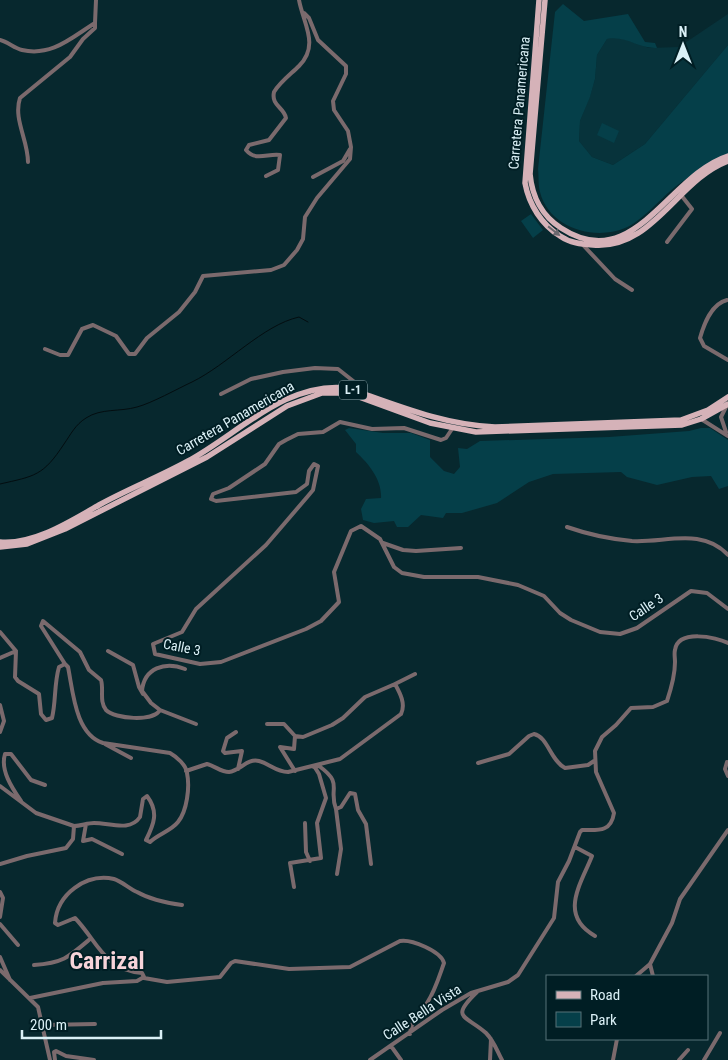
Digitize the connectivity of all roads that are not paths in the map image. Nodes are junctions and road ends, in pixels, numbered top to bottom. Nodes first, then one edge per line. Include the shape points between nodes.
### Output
1 (96, 0) edge
2 (299, 0) edge
3 (539, 0) edge
4 (544, 0) edge
5 (304, 13) junction
6 (95, 23) junction
7 (0, 40) edge
8 (351, 148) junction
9 (728, 156) edge
10 (728, 161) edge
11 (28, 162) dead end
12 (266, 176) dead end
13 (313, 176) dead end
14 (680, 195) junction
15 (667, 242) dead end
16 (582, 245) junction
17 (632, 290) dead end
18 (727, 300) edge
19 (45, 349) dead end
20 (728, 360) edge
21 (362, 393) junction
22 (221, 394) dead end
23 (728, 397) edge
24 (727, 405) edge
25 (701, 419) junction
26 (452, 428) junction
27 (727, 435) edge
28 (567, 527) dead end
29 (1, 543) edge
30 (383, 543) junction
31 (461, 548) dead end
32 (728, 555) edge
33 (728, 609) edge
34 (0, 632) edge
35 (728, 643) edge
36 (16, 651) junction
37 (108, 651) dead end
38 (0, 658) edge
39 (65, 664) junction
40 (185, 669) dead end
41 (415, 674) dead end
42 (395, 684) junction
43 (144, 695) junction
44 (0, 705) edge
45 (160, 710) junction
46 (196, 724) dead end
47 (267, 724) dead end
48 (0, 732) edge
49 (236, 732) dead end
50 (295, 736) junction
51 (103, 743) junction
52 (131, 758) dead end
53 (594, 761) junction
54 (727, 762) dead end
55 (478, 763) dead end
56 (314, 766) junction
57 (238, 769) junction
58 (186, 771) junction
59 (295, 771) junction
60 (728, 776) edge
61 (45, 785) dead end
62 (0, 786) edge
63 (24, 805) junction
64 (336, 809) junction
65 (304, 823) dead end
66 (86, 824) junction
67 (74, 826) junction
68 (728, 830) edge
69 (574, 848) junction
70 (122, 854) dead end
71 (310, 861) junction
72 (0, 864) edge
73 (371, 864) dead end
74 (337, 874) dead end
75 (294, 887) dead end
76 (0, 892) edge
77 (182, 904) dead end
78 (0, 917) edge
79 (0, 924) edge
80 (595, 936) dead end
81 (90, 939) junction
82 (18, 945) dead end
83 (0, 957) edge
84 (650, 964) junction
85 (34, 965) dead end
86 (0, 970) edge
87 (637, 975) edge
88 (653, 975) edge
89 (144, 978) junction
90 (11, 982) junction
91 (480, 990) junction
92 (30, 998) junction
93 (96, 1024) dead end
94 (44, 1025) junction
95 (720, 1033) dead end
96 (410, 1034) junction
97 (491, 1038) junction
98 (617, 1040) edge
99 (391, 1046) junction
100 (688, 1050) dead end
101 (50, 1060) edge
102 (54, 1060) edge
103 (94, 1060) edge
104 (370, 1060) edge
105 (401, 1060) edge
106 (490, 1060) edge
107 (502, 1060) edge
108 (613, 1060) edge
109 (679, 1060) edge
110 (704, 1060) edge

1 - 6 street
2 - 5 street
3 -> 16 main road, Carretera Panamericana via 526,191 548,227 566,240
4 - 9 main road, Carretera Panamericana via 530,174 535,197 554,223 585,239 602,241 622,237 636,229 698,170
5 - 8 street via 318,40 346,66 333,106 348,131
5 - 12 street via 308,57 276,89 273,97 286,118 269,140 246,150 253,156 280,155 278,170
6 - 7 street via 70,42 46,49 22,50
6 - 11 street via 96,28 70,57 20,98 18,116 28,148
8 - 13 street via 343,161
8 - 19 street via 350,159 305,217 302,239 284,265 271,270 203,276 180,312 147,338 135,354 129,354 116,336 93,325 82,328 68,355
10 - 14 main road, Carretera Panamericana via 715,166
14 - 15 street via 692,209
14 - 16 main road, Carretera Panamericana via 629,240 609,246
16 - 17 street via 615,279
18 - 20 street via 716,304 700,338 704,346
21 - 22 street via 357,384 338,369 315,368 251,379
21 - 23 main road, Carretera Panamericana / L-1 via 431,417 495,427 681,420 708,410
21 - 29 main road, Carretera Panamericana / L-1 via 333,386 302,392 186,462 62,525 33,537
24 - 25 main road, Carretera Panamericana / L-1
24 - 27 street via 721,417
25 - 26 main road, Carretera Panamericana / L-1 via 682,424 590,429 476,432
25 - 27 street
26 - 29 main road, Carretera Panamericana / L-1 via 348,393 322,393 287,406 188,467 65,529 27,544
26 - 30 street, Calle 3 via 441,440 404,428 372,429 340,422 323,432 298,434 279,444 265,464 229,488 213,494 211,499 296,492 307,484 308,471 314,464 318,470 314,490 266,545 196,609 182,632 153,644 153,652 182,662 221,662 321,622 339,602 334,572 354,529 366,528
28 - 32 street via 586,534 629,540 691,538 712,542
30 - 31 street via 416,551
30 - 33 street, Calle 3 via 394,566 402,573 424,577 478,577 518,585 544,596 571,620 600,632 620,634 637,628 691,591 707,593
34 - 36 street
35 - 53 street via 708,636 697,636 679,643 675,648 667,701 653,707 637,706 628,710 598,743
36 - 38 street
36 - 39 street via 15,677 39,694 41,714 46,720 52,718 59,667
37 - 43 street via 133,665
39 - 45 street via 41,626 43,622 80,652 89,670 101,680 102,702 111,714 140,718 152,717
39 - 51 street via 79,717 91,735
40 - 43 street via 164,666 152,670 143,682
41 - 42 street
42 - 50 street via 365,697 332,725 303,738
42 - 56 street via 402,699 401,714 346,756
43 - 45 street
44 - 48 street via 4,721
45 - 46 street
47 - 50 street via 284,724
49 - 57 street via 227,738 223,751 242,751
50 - 59 street via 294,749 280,747
51 - 52 street
51 - 58 street via 170,753 179,759
53 - 55 street via 565,768 553,759 542,738 534,734 509,754
53 - 69 street, Calle Bella Vista via 599,781 614,813 613,819 602,830 582,830
54 - 60 street via 725,770
56 - 59 street
56 - 64 street via 319,766 332,777
56 - 71 street via 326,798 318,823 321,858
57 - 58 street via 222,771 207,764
57 - 59 street via 258,760 282,772
58 - 66 street via 186,800 181,818 150,842 146,840 155,816 147,796 143,800 140,817 131,824
61 - 63 street via 31,780 11,754 5,754 2,772
62 - 63 street
63 - 67 street
64 - 73 street via 350,793 355,794 358,810 366,824
64 - 74 street via 341,849
65 - 71 street via 306,852
66 - 67 street
66 - 70 street via 83,841 92,839
67 - 72 street via 73,839 66,848
68 - 84 street via 680,900 672,923
69 - 80 street via 592,856 577,889 575,911 582,926
69 - 91 street, Calle Bella Vista via 558,882 554,918 518,975 508,982
71 - 75 street via 290,863
76 - 78 street via 3,895
77 - 81 street via 148,897 114,879 76,885 66,896 55,922 58,925 75,918
79 - 82 street
81 - 85 street via 66,959 54,964
81 - 89 street via 112,962 130,971 142,972
83 - 90 street
84 - 87 street
84 - 88 street
86 - 90 street
89 - 92 street
89 - 96 street via 167,982 220,977 235,962 289,969 350,967 407,940 438,954 444,963 436,987 411,1025
90 - 92 street
91 - 96 street, Calle Bella Vista via 442,1010
91 - 97 street via 466,1001 463,1014 469,1023
92 - 94 street via 38,1007
93 - 94 street
94 - 101 street
95 - 110 street
96 - 99 street, Calle Bella Vista
97 - 106 street
97 - 107 street
98 - 108 street
99 - 104 street, Calle Bella Vista
99 - 105 street
100 - 109 street
102 - 103 street via 55,1051

